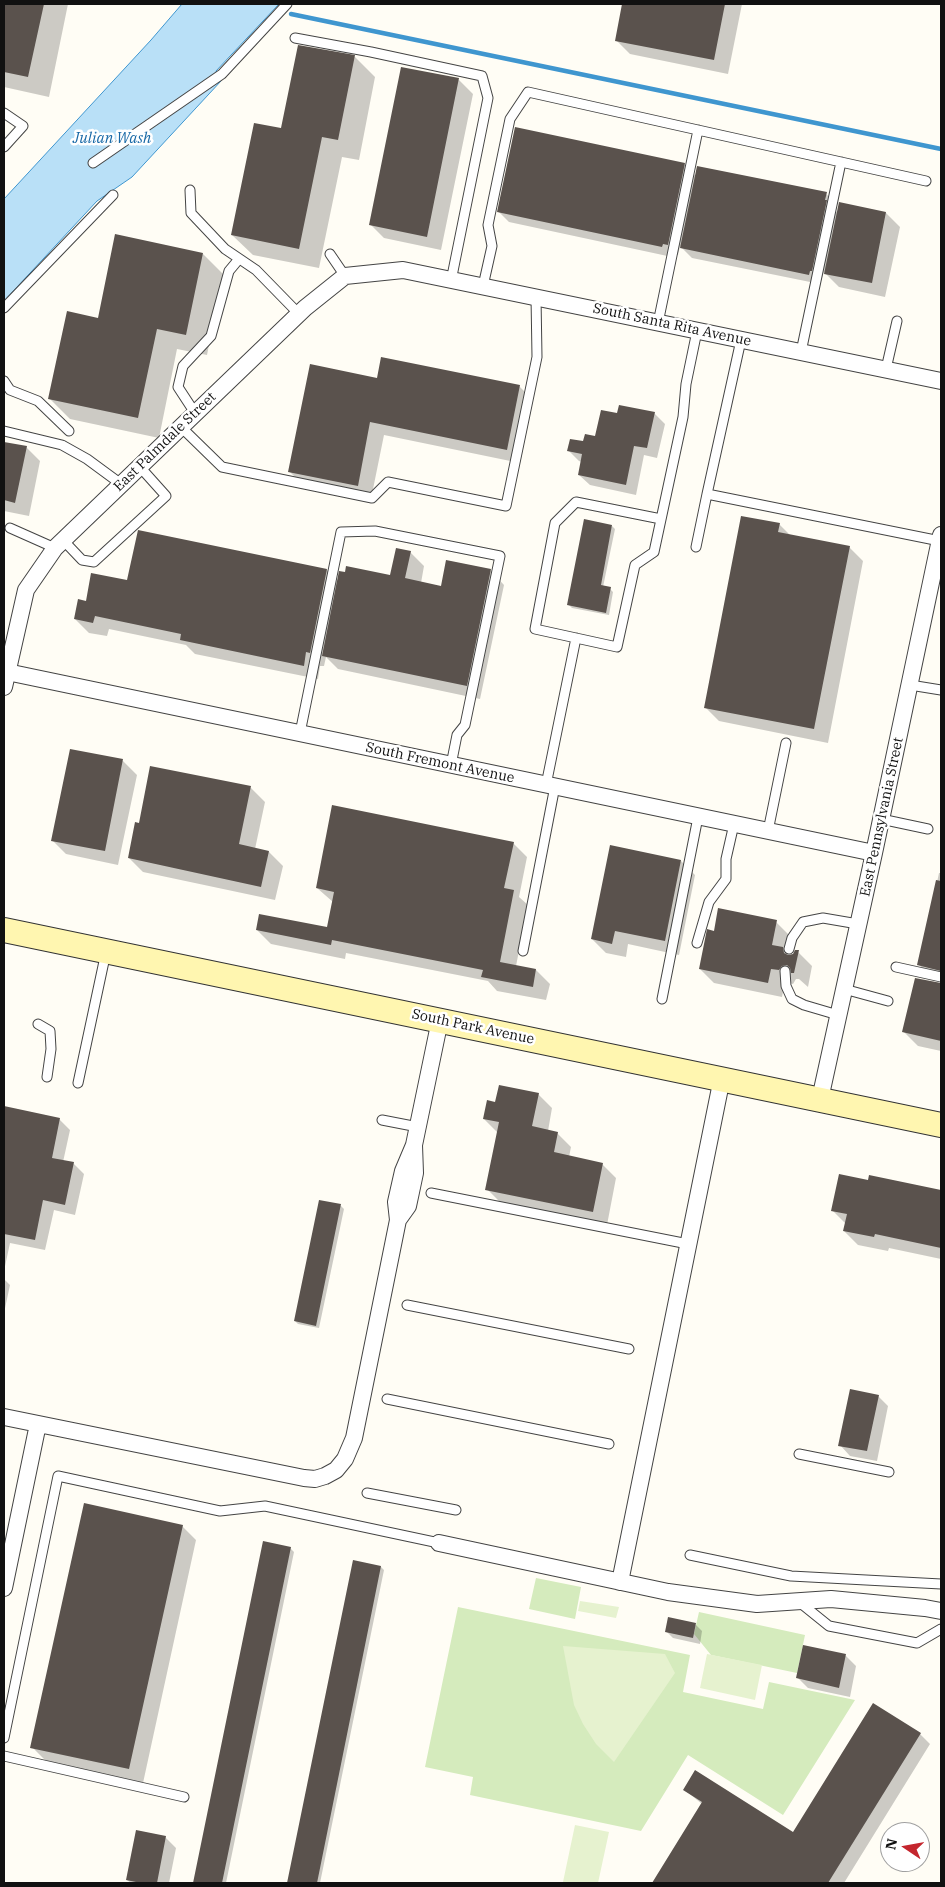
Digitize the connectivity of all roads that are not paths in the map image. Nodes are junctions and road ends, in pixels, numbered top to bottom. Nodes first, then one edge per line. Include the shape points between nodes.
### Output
1 (287, 4) edge
2 (295, 38) dead end
3 (4, 113) edge
4 (698, 130) junction
5 (4, 147) edge
6 (841, 162) junction
7 (93, 163) dead end
8 (926, 181) dead end
9 (190, 190) dead end
10 (113, 195) dead end
11 (330, 254) dead end
12 (239, 258) junction
13 (345, 276) junction
14 (452, 281) junction
15 (483, 286) junction
16 (536, 298) junction
17 (4, 308) edge
18 (299, 314) junction
19 (897, 321) dead end
20 (658, 322) junction
21 (698, 331) junction
22 (741, 340) junction
23 (800, 352) junction
24 (886, 369) junction
25 (4, 381) edge
26 (941, 381) edge
27 (195, 413) junction
28 (181, 427) junction
29 (4, 431) edge
30 (69, 431) dead end
31 (140, 467) junction
32 (121, 484) junction
33 (707, 494) junction
34 (661, 519) junction
35 (10, 528) dead end
36 (941, 538) edge
37 (59, 544) junction
38 (696, 547) dead end
39 (936, 591) edge
40 (576, 638) junction
41 (8, 645) edge
42 (5, 677) edge
43 (910, 685) junction
44 (941, 690) edge
45 (300, 733) junction
46 (786, 743) dead end
47 (451, 765) junction
48 (550, 786) junction
49 (698, 816) junction
50 (881, 819) junction
51 (734, 824) junction
52 (928, 829) dead end
53 (768, 831) junction
54 (874, 854) junction
55 (858, 924) junction
56 (4, 930) edge
57 (697, 943) dead end
58 (789, 949) dead end
59 (106, 951) junction
60 (523, 951) dead end
61 (896, 967) dead end
62 (785, 971) dead end
63 (941, 977) edge
64 (844, 988) junction
65 (662, 999) dead end
66 (888, 1001) dead end
67 (838, 1015) junction
68 (440, 1020) junction
69 (38, 1024) dead end
70 (47, 1077) dead end
71 (722, 1078) junction
72 (78, 1083) dead end
73 (820, 1098) junction
74 (382, 1120) dead end
75 (941, 1125) edge
76 (418, 1127) junction
77 (431, 1193) dead end
78 (688, 1244) junction
79 (407, 1305) dead end
80 (629, 1349) dead end
81 (387, 1399) dead end
82 (4, 1417) edge
83 (38, 1424) junction
84 (609, 1444) dead end
85 (799, 1454) dead end
86 (889, 1472) dead end
87 (367, 1493) dead end
88 (456, 1510) dead end
89 (439, 1543) joint
90 (690, 1555) dead end
91 (620, 1582) junction
92 (941, 1584) edge
93 (4, 1588) edge
94 (798, 1601) junction
95 (941, 1611) edge
96 (941, 1629) edge
97 (4, 1738) edge
98 (4, 1756) edge
99 (184, 1798) dead end

1 - 7 lane via 222,74
2 - 14 lane via 482,76 488,98
3 - 5 lane via 23,126
4 - 6 lane
4 - 15 lane via 528,92 510,119 488,225 492,246
4 - 20 lane
6 - 8 lane
6 - 23 lane
9 - 12 lane via 192,213 224,249
10 - 17 lane
11 - 13 lane
12 - 18 lane via 256,270
12 - 27 lane via 230,271 210,336 183,366 178,387
13 - 14 street, South Santa Rita Avenue via 403,270
13 - 18 street, East Palmdale Street
14 - 15 street, South Santa Rita Avenue
15 - 16 street, South Santa Rita Avenue
16 - 20 street, South Santa Rita Avenue
16 - 28 lane via 537,357 506,506 388,482 372,498 222,467
18 - 27 street, East Palmdale Street
19 - 24 lane
20 - 21 street, South Santa Rita Avenue
21 - 22 street, South Santa Rita Avenue
21 - 34 lane
22 - 23 street, South Santa Rita Avenue
22 - 33 lane
23 - 24 street, South Santa Rita Avenue
24 - 26 street, South Santa Rita Avenue
25 - 30 lane via 10,390 38,401
27 - 28 street, East Palmdale Street
28 - 31 street, East Palmdale Street
29 - 32 lane via 62,445 88,458
31 - 32 street, East Palmdale Street
31 - 37 lane via 166,496 94,562 82,560
32 - 37 street, East Palmdale Street
33 - 36 lane
33 - 38 lane
34 - 40 lane via 654,552 635,565 617,646
34 - 40 lane via 576,502 556,522 535,629
35 - 37 lane
36 - 39 street, East Pennsylvania Street
37 - 41 street, East Palmdale Street via 26,590
39 - 43 street, East Pennsylvania Street
40 - 48 lane
41 - 42 street, East Palmdale Street
42 - 45 street, South Fremont Avenue
43 - 44 lane
43 - 50 street, East Pennsylvania Street
45 - 47 street, South Fremont Avenue
45 - 47 lane via 341,532 375,531 500,556 465,725 457,736
46 - 53 lane
47 - 48 street, South Fremont Avenue
48 - 49 street, South Fremont Avenue
48 - 60 lane
49 - 51 street, South Fremont Avenue
49 - 65 lane
50 - 52 lane
50 - 54 street, East Pennsylvania Street
51 - 53 street, South Fremont Avenue
51 - 57 lane via 726,859 726,879 708,902
53 - 54 street, South Fremont Avenue
54 - 55 street, East Pennsylvania Street
55 - 58 lane via 823,918 803,922
55 - 64 street, East Pennsylvania Street
56 - 59 main road, South Park Avenue
59 - 68 main road, South Park Avenue
59 - 72 lane
61 - 63 lane
62 - 67 lane via 786,986 792,999
64 - 66 lane
64 - 67 street, East Pennsylvania Street
67 - 73 street, East Pennsylvania Street
68 - 71 main road, South Park Avenue
68 - 76 street
69 - 70 lane via 50,1031 52,1049
71 - 73 main road, South Park Avenue
71 - 78 street
73 - 75 main road, South Park Avenue
74 - 76 lane
76 - 83 street via 398,1192 398,1220 354,1438 336,1470 315,1479 304,1478
77 - 78 lane
78 - 91 street
79 - 80 lane
81 - 84 lane
82 - 83 street
83 - 93 street
85 - 86 lane
87 - 88 lane
89 - 91 street
89 - 97 lane via 264,1506 220,1511 58,1476
90 - 92 lane via 791,1576
91 - 94 street via 757,1604
94 - 95 street via 831,1599
94 - 96 lane via 829,1626 917,1644
98 - 99 lane

